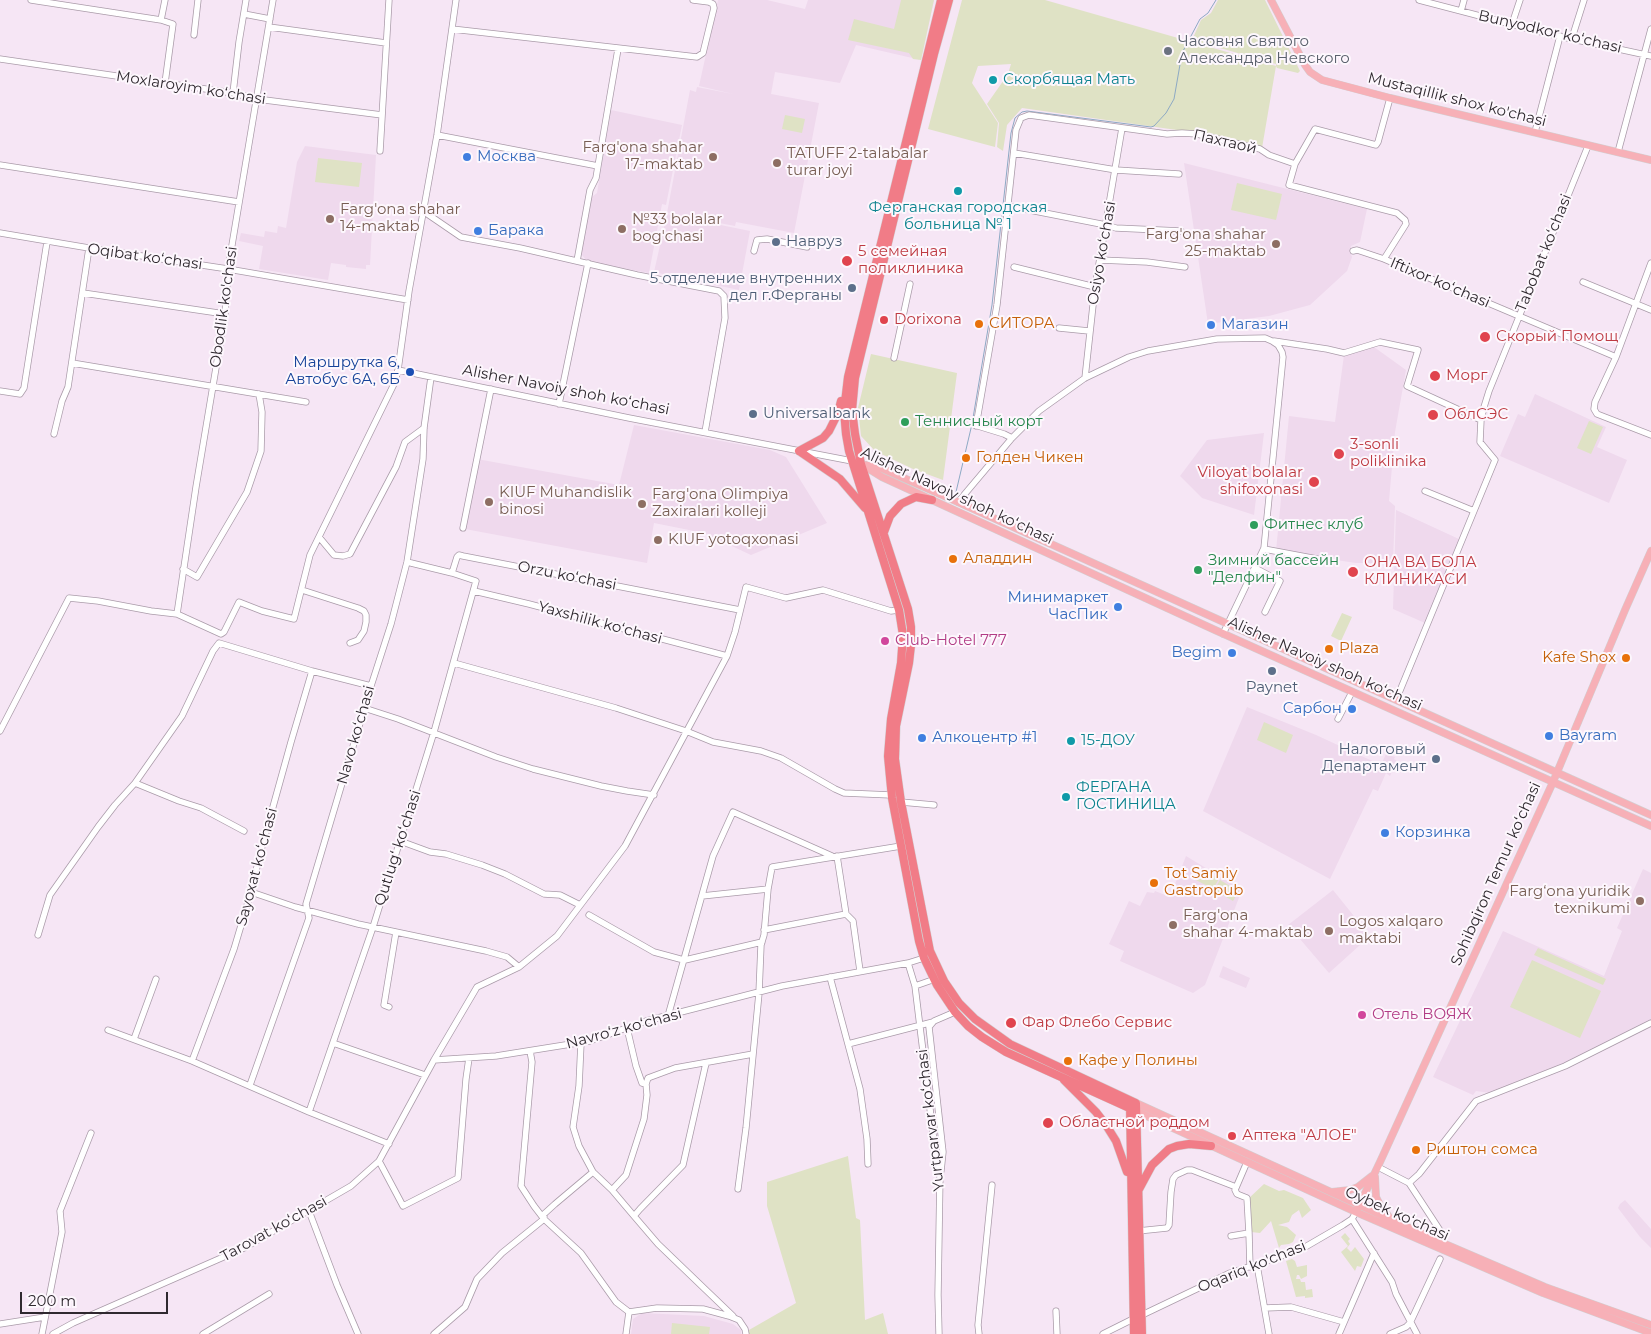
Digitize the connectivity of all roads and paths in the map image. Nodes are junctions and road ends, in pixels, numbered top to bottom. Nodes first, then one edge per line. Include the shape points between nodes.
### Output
1 (32, 0) edge
2 (165, 0) edge
3 (198, 0) edge
4 (246, 0) edge
5 (273, 0) edge
6 (388, 0) edge
7 (456, 0) edge
8 (693, 0) edge
9 (941, 0) edge
10 (949, 0) edge
11 (1419, 0) edge
12 (1464, 0) edge
13 (1520, 0) edge
14 (1584, 0) edge
15 (1273, 1) edge
16 (1461, 11) junction
17 (244, 14) junction
18 (270, 19) junction
19 (161, 20) junction
20 (1512, 24) junction
21 (269, 27) junction
22 (452, 29) junction
23 (1651, 30) edge
24 (194, 35) dead end
25 (1560, 36) junction
26 (1572, 38) junction
27 (386, 43) junction
28 (618, 48) junction
29 (1644, 53) junction
30 (1651, 56) edge
31 (0, 59) edge
32 (165, 83) junction
33 (233, 93) junction
34 (1390, 98) junction
35 (257, 99) junction
36 (382, 115) junction
37 (1122, 128) junction
38 (1535, 132) junction
39 (437, 136) junction
40 (1588, 146) junction
41 (380, 151) dead end
42 (1618, 152) junction
43 (1014, 153) junction
44 (1651, 160) edge
45 (1295, 164) junction
46 (0, 165) edge
47 (598, 166) junction
48 (1116, 170) junction
49 (1178, 174) dead end
50 (239, 202) junction
51 (1009, 206) junction
52 (423, 211) junction
53 (1106, 225) junction
54 (1181, 230) dead end
55 (0, 234) edge
56 (47, 242) junction
57 (807, 247) dead end
58 (89, 248) junction
59 (754, 251) dead end
60 (1352, 251) dead end
61 (1384, 259) junction
62 (1100, 260) junction
63 (576, 261) junction
64 (588, 263) junction
65 (1651, 264) edge
66 (1014, 267) dead end
67 (1185, 267) dead end
68 (228, 269) junction
69 (1583, 282) dead end
70 (910, 284) dead end
71 (1095, 287) junction
72 (82, 293) junction
73 (408, 300) junction
74 (1636, 304) junction
75 (1651, 310) edge
76 (225, 314) junction
77 (1519, 317) junction
78 (1059, 328) dead end
79 (1089, 331) junction
80 (1272, 341) junction
81 (1616, 357) junction
82 (894, 358) dead end
83 (72, 363) junction
84 (398, 370) junction
85 (431, 377) junction
86 (848, 377) junction
87 (1085, 378) junction
88 (213, 386) junction
89 (491, 389) junction
90 (0, 391) edge
91 (259, 394) junction
92 (306, 402) dead end
93 (559, 404) junction
94 (1481, 420) junction
95 (424, 428) junction
96 (705, 432) junction
97 (54, 434) dead end
98 (1651, 435) edge
99 (1012, 438) junction
100 (799, 451) junction
101 (852, 461) junction
102 (861, 464) junction
103 (1425, 491) dead end
104 (932, 500) junction
105 (958, 502) junction
106 (1474, 511) junction
107 (869, 514) junction
108 (463, 528) dead end
109 (884, 532) junction
110 (319, 537) junction
111 (1264, 549) junction
112 (1651, 551) edge
113 (1328, 560) dead end
114 (407, 562) junction
115 (1255, 568) junction
116 (183, 569) junction
117 (452, 573) junction
118 (302, 590) junction
119 (474, 590) junction
120 (740, 610) junction
121 (899, 610) junction
122 (1265, 612) dead end
123 (178, 614) junction
124 (1228, 625) junction
125 (1223, 634) junction
126 (350, 643) dead end
127 (727, 656) junction
128 (454, 663) junction
129 (312, 671) junction
130 (370, 686) junction
131 (1352, 692) junction
132 (1399, 693) dead end
133 (364, 708) junction
134 (1338, 719) dead end
135 (0, 731) edge
136 (686, 731) junction
137 (434, 732) junction
138 (1556, 774) junction
139 (1553, 782) junction
140 (135, 783) junction
141 (654, 794) junction
142 (891, 795) junction
143 (901, 802) junction
144 (934, 805) dead end
145 (1651, 815) edge
146 (1651, 826) edge
147 (244, 831) dead end
148 (400, 841) junction
149 (901, 846) junction
150 (834, 856) junction
151 (768, 889) junction
152 (251, 892) junction
153 (702, 896) junction
154 (580, 906) junction
155 (308, 911) junction
156 (846, 914) junction
157 (589, 915) dead end
158 (373, 927) junction
159 (764, 930) junction
160 (396, 932) junction
161 (38, 935) dead end
162 (762, 942) junction
163 (924, 958) junction
164 (684, 960) junction
165 (908, 963) junction
166 (519, 967) junction
167 (860, 971) junction
168 (830, 977) junction
169 (156, 979) dead end
170 (934, 979) junction
171 (915, 986) junction
172 (943, 986) junction
173 (760, 993) junction
174 (389, 1008) dead end
175 (955, 1012) junction
176 (668, 1016) junction
177 (934, 1021) junction
178 (1651, 1023) edge
179 (919, 1026) junction
180 (627, 1028) junction
181 (108, 1030) dead end
182 (134, 1039) junction
183 (333, 1043) junction
184 (581, 1043) junction
185 (848, 1044) junction
186 (530, 1051) junction
187 (753, 1054) junction
188 (470, 1058) junction
189 (434, 1060) junction
190 (192, 1061) junction
191 (706, 1063) junction
192 (426, 1074) junction
193 (1057, 1074) junction
194 (646, 1084) junction
195 (250, 1085) junction
196 (1133, 1106) junction
197 (309, 1112) junction
198 (91, 1133) dead end
199 (389, 1144) junction
200 (1211, 1146) junction
201 (379, 1161) junction
202 (1247, 1162) junction
203 (868, 1164) dead end
204 (1377, 1170) junction
205 (593, 1172) junction
206 (940, 1175) junction
207 (1409, 1182) junction
208 (992, 1185) dead end
209 (1236, 1187) junction
210 (612, 1190) junction
211 (738, 1190) dead end
212 (1332, 1192) junction
213 (1134, 1194) junction
214 (1358, 1208) junction
215 (309, 1211) junction
216 (634, 1216) junction
217 (1352, 1218) junction
218 (544, 1219) junction
219 (1390, 1219) junction
220 (1138, 1231) junction
221 (1249, 1233) junction
222 (1231, 1236) dead end
223 (1438, 1241) junction
224 (1374, 1253) junction
225 (1440, 1259) dead end
226 (1257, 1265) junction
227 (1250, 1267) junction
228 (269, 1294) dead end
229 (1265, 1308) junction
230 (1056, 1311) dead end
231 (629, 1312) junction
232 (1142, 1315) junction
233 (45, 1317) junction
234 (736, 1318) junction
235 (1133, 1320) junction
236 (1344, 1322) junction
237 (1410, 1323) junction
238 (0, 1324) edge
239 (1651, 1325) edge
240 (42, 1334) edge
241 (53, 1334) edge
242 (203, 1334) edge
243 (358, 1334) edge
244 (434, 1334) edge
245 (626, 1334) edge
246 (746, 1334) edge
247 (939, 1334) edge
248 (979, 1334) edge
249 (1057, 1334) edge
250 (1103, 1334) edge
251 (1134, 1334) edge
252 (1142, 1334) edge
253 (1269, 1334) edge
254 (1339, 1334) edge
255 (1390, 1334) edge
256 (1417, 1334) edge
257 (1651, 1334) edge

1 - 19 street
2 - 19 street
3 - 24 street
4 - 17 street
5 - 18 street, Obodlik ko'chasi
6 - 27 street
7 - 22 street
8 - 28 street via 709,2 714,8 701,56
9 - 86 highway
10 - 102 highway via 855,378 852,410
11 - 16 street, Bunyodkor koʻchasi
12 - 16 street
13 - 20 street
14 - 26 street
15 - 34 main road, Mustaqillik shox ko'chasi via 1295,49 1310,72 1322,80
16 - 20 street, Bunyodkor koʻchasi
17 - 18 street
17 - 33 street
18 - 21 street, Obodlik ko'chasi
19 - 32 street via 174,25
20 - 25 street, Bunyodkor koʻchasi
21 - 27 street
21 - 35 street, Obodlik ko'chasi
22 - 28 street
22 - 39 street
23 - 29 street
25 - 26 street, Bunyodkor koʻchasi
25 - 38 street
26 - 29 street, Bunyodkor koʻchasi
27 - 36 street
28 - 47 street
29 - 30 street, Bunyodkor koʻchasi
29 - 42 street
31 - 32 street, Moxlaroyim koʻchasi
32 - 33 street, Moxlaroyim koʻchasi
33 - 35 street, Moxlaroyim koʻchasi
34 - 38 main road, Mustaqillik shox ko'chasi
34 - 45 street via 1376,145 1315,129
35 - 36 street, Moxlaroyim koʻchasi
35 - 50 street, Obodlik ko'chasi
36 - 41 street
37 - 43 street, Пахтаой via 1026,115 1017,126
37 - 45 street, Пахтаой via 1197,134 1260,149
37 - 48 street, Osiyo koʻchasi
38 - 40 main road, Mustaqillik shox ko'chasi
39 - 47 street
39 - 52 street
40 - 42 main road, Mustaqillik shox ko'chasi
40 - 77 street, Tabobat koʻchasi
42 - 44 main road, Mustaqillik shox ko'chasi
43 - 48 street
43 - 51 street
45 - 61 street, Iftixor koʻchasi via 1289,182 1291,186 1390,210 1403,217 1406,224
46 - 50 street
47 - 63 street
48 - 49 street
48 - 53 street, Osiyo koʻchasi
50 - 68 street, Obodlik ko'chasi
51 - 53 street
51 - 99 street via 977,426
52 - 63 street via 461,237
52 - 73 street
53 - 54 street
53 - 62 street, Osiyo koʻchasi
55 - 56 street, Oqibat koʻchasi
56 - 58 street, Oqibat koʻchasi
56 - 90 street via 24,388 20,394
57 - 59 street via 767,239 757,240
58 - 68 street, Oqibat koʻchasi
58 - 72 street
60 - 61 street
61 - 77 street, Iftixor koʻchasi
62 - 67 street
62 - 71 street, Osiyo koʻchasi
63 - 64 street
64 - 93 street
64 - 96 street via 719,291 724,296 725,318
65 - 74 street
66 - 71 street
68 - 73 street, Oqibat koʻchasi
68 - 76 street, Obodlik ko'chasi
69 - 74 street
70 - 82 street
71 - 79 street, Osiyo koʻchasi
72 - 76 street
72 - 83 street
73 - 84 street
74 - 75 street
74 - 81 street
76 - 88 street, Obodlik ko'chasi
77 - 81 street, Iftixor koʻchasi
77 - 94 street, Tabobat koʻchasi via 1489,391
78 - 79 street
79 - 87 street, Osiyo koʻchasi
80 - 87 street via 1265,338 1218,339 1148,351
80 - 94 street via 1344,353 1380,342 1418,350 1407,386
80 - 111 street via 1278,345 1283,357
81 - 98 street via 1594,409 1597,414
83 - 88 street
83 - 97 street
84 - 85 street, Alisher Navoiy shoh koʻchasi
84 - 110 street
85 - 89 street, Alisher Navoiy shoh koʻchasi
85 - 95 street, Navo koʻchasi
86 - 100 highway via 838,413 829,431
86 - 101 highway via 844,410
87 - 99 street via 1039,411
88 - 91 street
88 - 116 street, Obodlik ko'chasi
89 - 93 street, Alisher Navoiy shoh koʻchasi
89 - 108 street
91 - 92 street
91 - 116 street via 261,451 247,492 197,577
93 - 96 street, Alisher Navoiy shoh koʻchasi
94 - 106 street, Tabobat koʻchasi via 1480,442 1495,460
95 - 110 street via 405,442 396,467 350,554 334,555
95 - 114 street, Navo koʻchasi via 423,459
96 - 100 street, Alisher Navoiy shoh koʻchasi
99 - 105 street
100 - 101 street, Alisher Navoiy shoh koʻchasi
100 - 107 highway via 840,479
101 - 102 main road, Alisher Navoiy shoh koʻchasi
101 - 107 highway
102 - 104 main road, Alisher Navoiy shoh koʻchasi
102 - 105 main road, Alisher Navoiy shoh koʻchasi via 881,468
102 - 109 highway
103 - 106 street
104 - 109 highway via 916,498 901,504 890,516
104 - 125 main road, Alisher Navoiy shoh koʻchasi
105 - 124 main road, Alisher Navoiy shoh koʻchasi
106 - 132 street, Tabobat koʻchasi
107 - 121 highway
109 - 143 highway via 911,627 909,664 896,726 895,759
110 - 118 street via 310,555
111 - 113 street
111 - 115 street
112 - 138 main road, Sohibqiron Temur koʻchasi
114 - 117 street
114 - 130 street, Navo koʻchasi
115 - 122 street via 1280,581
115 - 124 street
116 - 123 street, Obodlik ko'chasi
117 - 119 street, Qutlugʻ koʻchasi via 476,581
117 - 120 street, Orzu koʻchasi via 460,555
118 - 123 street via 294,620 239,602 222,634
118 - 126 street via 364,611 364,631 358,640
119 - 127 street, Yaxshilik koʻchasi
119 - 128 street, Qutlugʻ koʻchasi
120 - 121 street via 746,587 786,598 823,590 891,611
120 - 127 street
121 - 142 highway via 903,635 888,756
123 - 135 street via 70,598
124 - 125 street
124 - 138 main road, Alisher Navoiy shoh koʻchasi
125 - 131 main road, Alisher Navoiy shoh koʻchasi
127 - 136 street
128 - 136 street via 590,700
128 - 137 street, Qutlugʻ koʻchasi
129 - 130 street
129 - 140 street via 219,642 182,716
129 - 152 street, Sayoxat koʻchasi
130 - 133 street, Navo koʻchasi
131 - 134 street
131 - 139 main road, Alisher Navoiy shoh koʻchasi
133 - 137 street
133 - 155 street, Navo koʻchasi via 306,904
136 - 141 street
136 - 142 street via 712,742 781,758 844,793
137 - 141 street via 534,769 627,791
137 - 148 street, Qutlugʻ koʻchasi
138 - 139 main road, Sohibqiron Temur koʻchasi
138 - 145 main road, Alisher Navoiy shoh koʻchasi
139 - 146 main road, Alisher Navoiy shoh koʻchasi
139 - 204 main road, Sohibqiron Temur koʻchasi
140 - 147 street via 201,808
140 - 161 street via 98,827 50,895
141 - 154 street via 626,846
142 - 149 highway
143 - 144 street
143 - 172 highway via 927,938
148 - 154 street via 482,865 544,894 560,895
148 - 158 street, Qutlugʻ koʻchasi
149 - 150 street
149 - 163 highway
150 - 151 street via 772,867
150 - 153 street via 733,812 713,856
150 - 156 street
151 - 153 street
151 - 159 street
152 - 155 street
152 - 190 street, Sayoxat koʻchasi via 234,949
153 - 164 street
154 - 166 street via 557,936
155 - 158 street
155 - 195 street, Navo koʻchasi via 309,918
156 - 159 street
156 - 167 street via 853,921
157 - 164 street via 654,952
158 - 160 street
158 - 183 street, Qutlugʻ koʻchasi
159 - 162 street
160 - 166 street via 486,951 507,957
160 - 174 street via 384,1004
162 - 164 street
162 - 173 street
163 - 165 street, Navroʻz koʻchasi
163 - 170 highway
164 - 176 street
165 - 167 street, Navroʻz koʻchasi
165 - 171 street, Yurtparvar koʻchasi
166 - 189 street via 477,987
167 - 168 street, Navroʻz koʻchasi
168 - 173 street, Navroʻz koʻchasi
168 - 185 street
169 - 182 street
170 - 171 street
170 - 172 highway
171 - 179 street, Yurtparvar koʻchasi
172 - 175 highway
172 - 196 highway via 975,1018 1010,1044
173 - 176 street, Navroʻz koʻchasi
173 - 187 street
175 - 177 street
175 - 193 highway via 982,1037 1006,1052
176 - 180 street, Navroʻz koʻchasi
177 - 179 street
177 - 206 street via 929,1027 943,1152
178 - 207 street via 1565,1066 1476,1101 1419,1174
179 - 185 street, Yurtparvar koʻchasi
179 - 206 street, Yurtparvar koʻchasi
180 - 184 street, Navroʻz koʻchasi
180 - 194 street via 636,1066 642,1083
181 - 182 street
182 - 190 street
183 - 192 street
183 - 197 street, Qutlugʻ koʻchasi
184 - 186 street, Navroʻz koʻchasi
184 - 205 street via 573,1127
185 - 203 street via 860,1089
186 - 188 street, Navroʻz koʻchasi
186 - 218 street via 532,1062 521,1186
187 - 191 street
187 - 211 street
188 - 189 street, Navroʻz koʻchasi
188 - 201 street via 458,1178 403,1206
189 - 192 street
190 - 195 street
191 - 194 street via 675,1068 648,1078
191 - 216 street via 683,1165
192 - 199 street
193 - 196 highway
193 - 213 highway via 1096,1112 1116,1141
194 - 210 street via 644,1119 626,1175
195 - 197 street
196 - 200 main road, Oybek ko‘chasi
196 - 212 main road, Oybek ko‘chasi
196 - 213 highway
197 - 199 street
198 - 233 street via 60,1211 62,1232
199 - 201 street
200 - 202 main road, Oybek ko‘chasi
200 - 213 highway via 1189,1144 1169,1149 1152,1164
201 - 215 street, Tarovat koʻchasi via 351,1186
202 - 209 street
202 - 214 main road, Oybek ko‘chasi
204 - 207 street
204 - 212 main road via 1358,1187
204 - 214 main road, Sohibqiron Temur koʻchasi
204 - 219 main road via 1376,1197
205 - 210 street
205 - 218 street via 544,1214
206 - 247 street, Yurtparvar koʻchasi
207 - 223 street via 1441,1232
208 - 248 street
209 - 220 street via 1187,1170 1173,1179 1167,1228
209 - 221 street via 1237,1194 1247,1198
210 - 216 street
212 - 214 main road, Oybek ko‘chasi
213 - 220 highway
213 - 235 highway
214 - 217 street, Oqariq ko'chasi
214 - 219 main road, Oybek ko‘chasi
214 - 257 main road, Oybek ko‘chasi via 1543,1293
215 - 241 street, Tarovat koʻchasi via 244,1248
215 - 243 street
216 - 234 street via 658,1244
217 - 224 street
217 - 226 street, Oqariq ko'chasi via 1300,1250
218 - 231 street via 581,1253 616,1302
218 - 244 street via 502,1253 477,1279 465,1306
219 - 223 main road, Oybek ko‘chasi
220 - 232 highway
221 - 222 street
221 - 227 street
223 - 239 main road, Oybek ko‘chasi via 1546,1287
224 - 236 street
224 - 237 street via 1392,1282
225 - 237 street
226 - 227 street, Oqariq ko'chasi
226 - 229 street
227 - 232 street, Oqariq ko'chasi via 1230,1273
228 - 242 street
229 - 236 street via 1291,1307
229 - 253 street
230 - 249 street
231 - 234 street via 657,1308 702,1310
231 - 245 street
232 - 252 highway
233 - 238 street
233 - 240 street
234 - 246 street
235 - 250 street
235 - 251 highway
236 - 254 street
237 - 255 street
237 - 256 street

